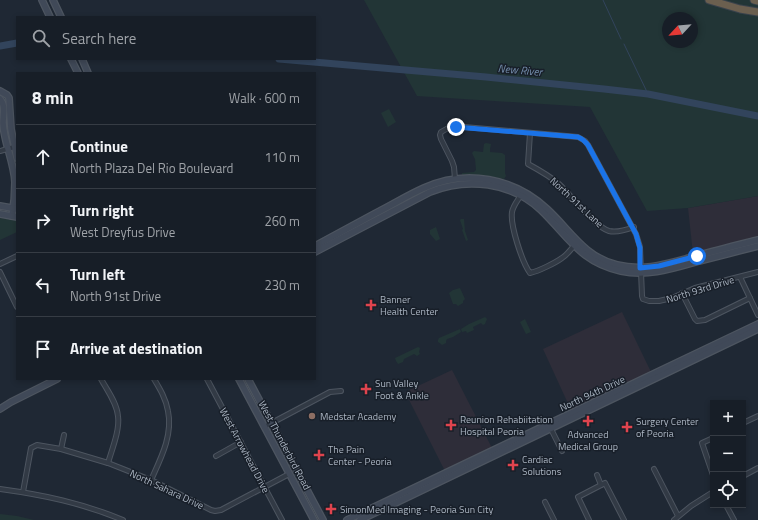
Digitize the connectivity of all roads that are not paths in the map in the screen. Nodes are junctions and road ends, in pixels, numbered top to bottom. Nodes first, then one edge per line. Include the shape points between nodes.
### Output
1 (42, 0) edge
2 (53, 0) edge
3 (708, 0) edge
4 (754, 0) edge
5 (758, 1) edge
6 (758, 12) edge
7 (50, 16) edge
8 (61, 16) edge
9 (72, 60) edge
10 (82, 60) edge
11 (78, 72) edge
12 (88, 72) edge
13 (0, 91) edge
14 (0, 99) edge
15 (530, 134) junction
16 (11, 148) junction
17 (0, 150) edge
18 (16, 156) edge
19 (454, 179) junction
20 (483, 181) junction
21 (437, 186) junction
22 (522, 193) junction
23 (0, 206) edge
24 (15, 208) edge
25 (0, 214) edge
26 (15, 216) edge
27 (634, 227) junction
28 (758, 240) edge
29 (323, 245) junction
30 (316, 246) edge
31 (574, 246) junction
32 (758, 246) edge
33 (316, 251) edge
34 (16, 256) edge
35 (602, 262) junction
36 (0, 264) edge
37 (640, 270) junction
38 (0, 272) edge
39 (758, 272) edge
40 (740, 277) junction
41 (682, 294) junction
42 (750, 298) junction
43 (16, 305) edge
44 (758, 315) edge
45 (758, 324) edge
46 (758, 329) edge
47 (686, 361) junction
48 (55, 380) edge
49 (102, 380) edge
50 (154, 380) edge
51 (209, 380) edge
52 (240, 380) edge
53 (249, 380) edge
54 (341, 390) dead end
55 (0, 409) edge
56 (758, 416) edge
57 (746, 422) edge
58 (272, 423) junction
59 (550, 426) junction
60 (264, 427) junction
61 (64, 436) dead end
62 (710, 439) edge
63 (241, 442) junction
64 (61, 449) junction
65 (562, 451) dead end
66 (216, 456) dead end
67 (108, 463) junction
68 (710, 466) edge
69 (758, 468) edge
70 (654, 470) dead end
71 (290, 474) junction
72 (746, 474) edge
73 (597, 475) dead end
74 (151, 480) junction
75 (603, 484) junction
76 (264, 487) junction
77 (0, 489) edge
78 (23, 492) junction
79 (309, 494) junction
80 (710, 494) edge
81 (545, 502) dead end
82 (728, 508) edge
83 (371, 512) junction
84 (678, 516) junction
85 (123, 520) edge
86 (282, 520) edge
87 (314, 520) edge
88 (323, 520) edge
89 (350, 520) edge
90 (360, 520) edge
91 (554, 520) edge
92 (589, 520) edge
93 (624, 520) edge
94 (674, 520) edge
95 (734, 520) edge

1 - 7 street
2 - 8 street
3 - 6 highway
4 - 5 highway
9 - 11 street
10 - 12 street
13 - 16 street via 8,95 10,102
14 - 16 street via 4,106 3,124
15 - 19 street via 456,127 441,132 441,139 452,161
15 - 27 street via 578,137 585,141
15 - 27 street, North 91st Lane via 528,164 557,183 604,229 616,231
16 - 17 street
16 - 18 street
16 - 24 street
19 - 20 street via 470,178
19 - 21 street
20 - 21 street
20 - 22 street via 496,180
21 - 29 street via 418,191
22 - 31 street
22 - 31 street via 513,209 512,218 519,251 530,273 563,257
22 - 35 street via 534,197 580,245
23 - 24 street
24 - 26 street
25 - 26 street
27 - 37 street via 639,240
28 - 37 street
29 - 30 street
29 - 33 street
31 - 35 street via 583,254
32 - 37 street via 665,270
34 - 36 street
35 - 37 street
37 - 41 street, North 93rd Drive via 643,299 659,300
38 - 43 street
39 - 40 street, North 93rd Drive
40 - 41 street, North 93rd Drive via 694,288
40 - 42 street
41 - 42 street via 697,321 705,320
42 - 44 street
45 - 47 street, North 94th Drive
46 - 47 street, North 94th Drive
47 - 59 street, North 94th Drive
48 - 55 street
49 - 67 street via 119,417
50 - 74 street via 168,411 169,434
51 - 63 street, West Arrowhead Drive
52 - 60 street, West Thunderbird Road
53 - 58 street, West Thunderbird Road
54 - 58 street via 330,392
56 - 57 street
58 - 60 street
58 - 79 street, West Thunderbird Road
59 - 65 street
59 - 83 street, North 94th Drive
60 - 71 street, West Thunderbird Road
61 - 64 street
62 - 68 street via 702,443
63 - 66 street
63 - 76 street, West Arrowhead Drive
64 - 67 street, North Sahara Drive
64 - 78 street, North Sahara Drive via 37,445 31,448
67 - 74 street, North Sahara Drive
69 - 72 street
70 - 84 street
71 - 76 street, North Sahara Drive
71 - 79 street via 293,474
71 - 87 street, West Thunderbird Road
73 - 75 street
74 - 76 street, North Sahara Drive via 215,511
75 - 92 street via 578,497
75 - 93 street
76 - 86 street, West Arrowhead Drive
77 - 78 street
78 - 85 street via 62,499
79 - 88 street, West Thunderbird Road
80 - 84 street
81 - 91 street
82 - 95 street
83 - 89 street, North 94th Drive
83 - 90 street, North 94th Drive
84 - 94 street

